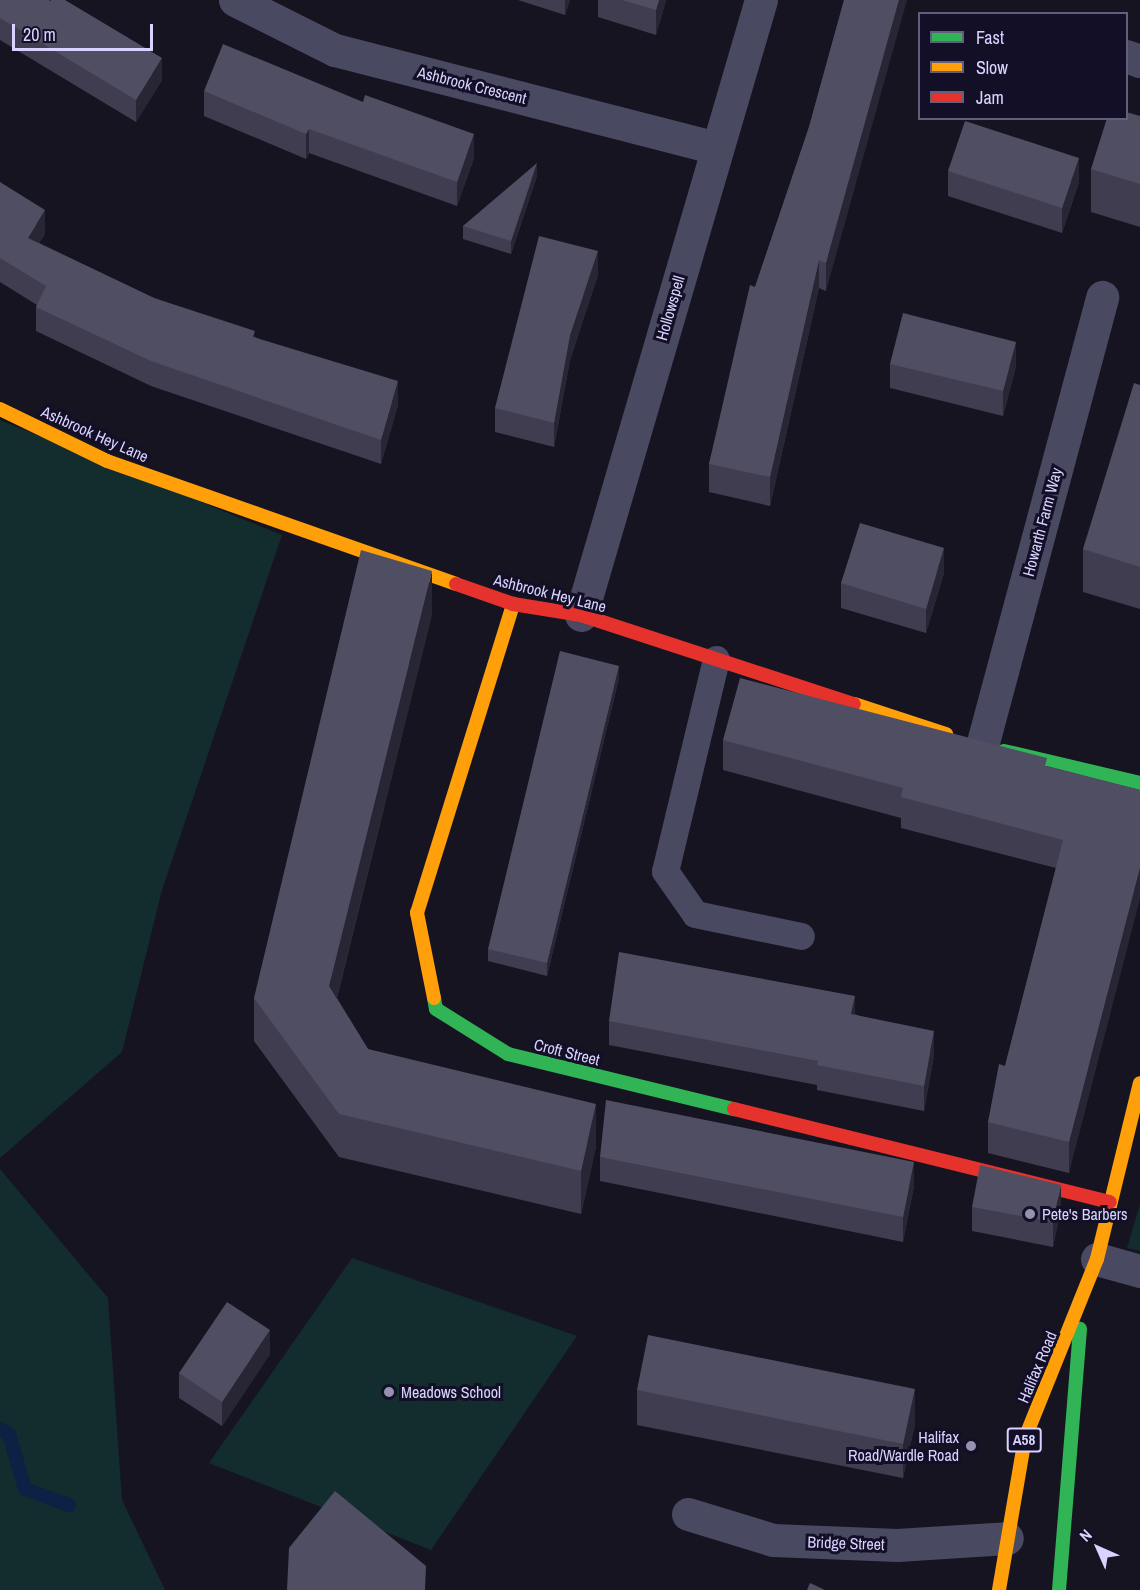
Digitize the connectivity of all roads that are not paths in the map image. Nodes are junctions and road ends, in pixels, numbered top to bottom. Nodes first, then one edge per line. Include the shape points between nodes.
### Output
1 (236, 0) edge
2 (760, 0) edge
3 (717, 148) junction
4 (1102, 297) dead end
5 (0, 409) edge
6 (513, 604) junction
7 (581, 615) junction
8 (716, 659) junction
9 (971, 742) junction
10 (1140, 783) edge
11 (801, 936) dead end
12 (1140, 1083) edge
13 (1110, 1202) junction
14 (1097, 1259) junction
15 (1140, 1271) edge
16 (1083, 1300) junction
17 (688, 1514) dead end
18 (1007, 1538) junction
19 (999, 1590) edge
20 (1059, 1590) edge

1 - 3 street, Ashbrook Crescent via 335,50
2 - 3 street, Hollowspell
3 - 7 street, Hollowspell
4 - 9 street, Howarth Farm Way
5 - 6 main road, Ashbrook Hey Lane via 108,461
6 - 7 main road, Ashbrook Hey Lane
6 - 13 main road, Croft Street via 417,913 436,1009 508,1054
7 - 8 main road, Ashbrook Hey Lane
8 - 9 main road, Ashbrook Hey Lane
8 - 11 lane via 664,872 695,914
9 - 10 main road, Ashbrook Hey Lane
12 - 13 main road, Halifax Road / A58
13 - 14 main road, Halifax Road / A58
14 - 15 street
14 - 16 main road, Halifax Road / A58
16 - 18 main road, Halifax Road / A58 via 1025,1438
16 - 20 main road, Halifax Road / A58
17 - 18 street, Bridge Street via 773,1540 897,1545
18 - 19 main road, Halifax Road / A58

